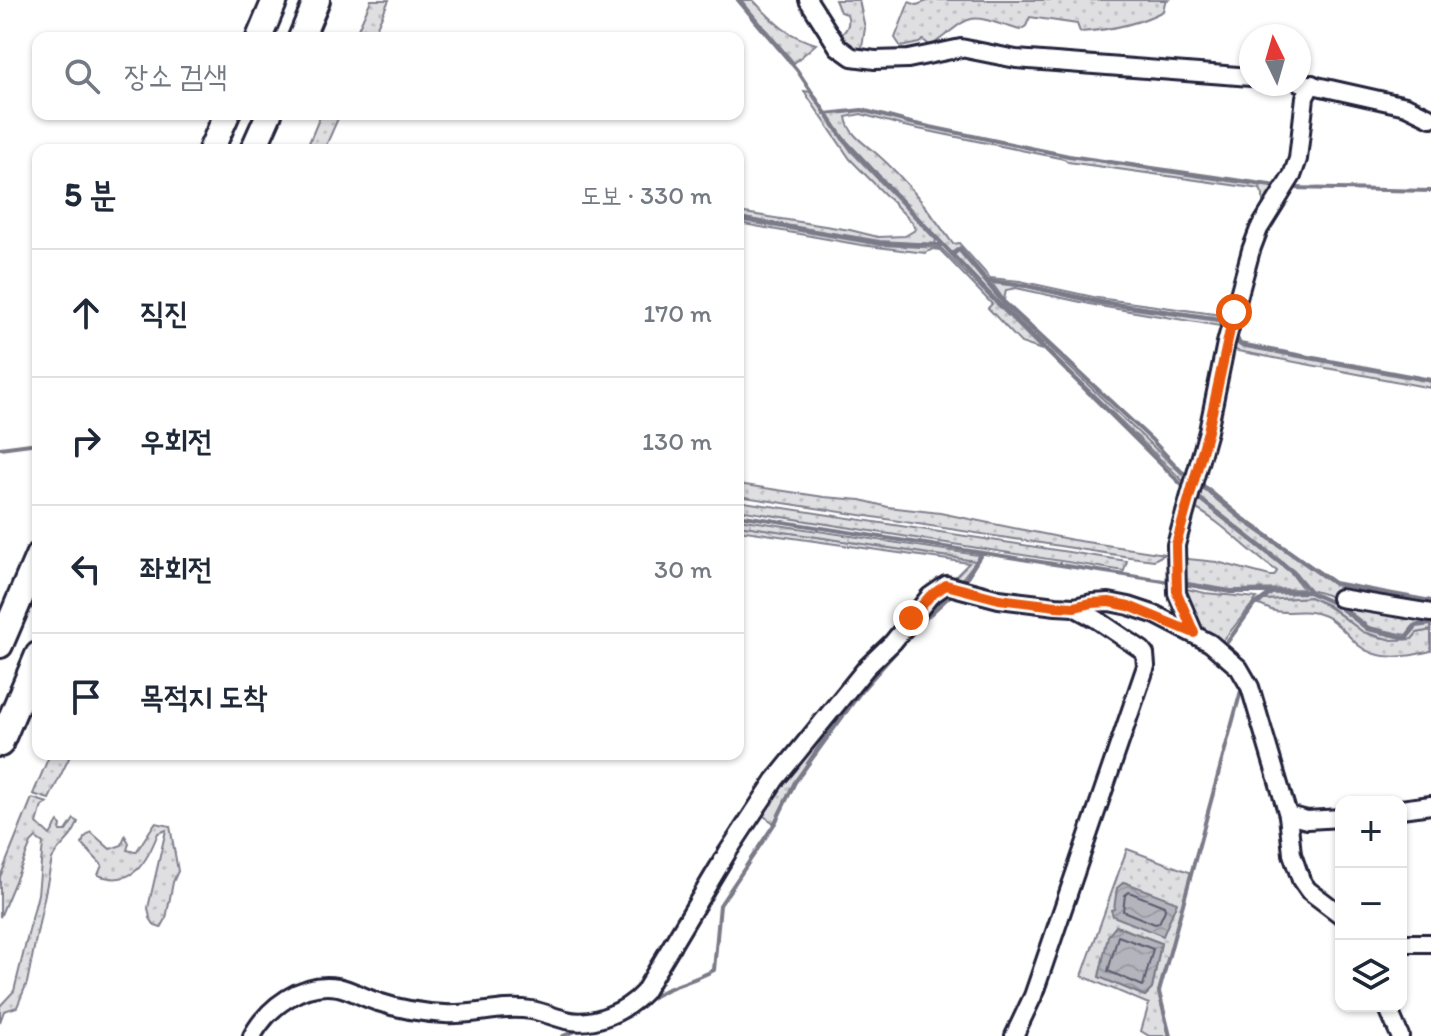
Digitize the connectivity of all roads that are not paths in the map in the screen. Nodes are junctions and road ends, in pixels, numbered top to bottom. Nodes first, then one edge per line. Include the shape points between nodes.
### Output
1 (275, 0) edge
2 (317, 0) edge
3 (808, 0) edge
4 (262, 32) edge
5 (304, 32) edge
6 (1239, 76) edge
7 (1311, 84) edge
8 (1305, 96) edge
9 (1431, 118) edge
10 (224, 120) edge
11 (266, 120) edge
12 (214, 144) edge
13 (256, 144) edge
14 (32, 570) edge
15 (1340, 598) dead end
16 (1074, 607) junction
17 (1431, 613) edge
18 (1194, 633) junction
19 (0, 645) edge
20 (32, 669) edge
21 (0, 744) edge
22 (1431, 805) edge
23 (1407, 808) edge
24 (1288, 815) junction
25 (1335, 818) edge
26 (1335, 910) edge
27 (1407, 943) edge
28 (1431, 943) edge
29 (1390, 1012) edge
30 (252, 1036) edge
31 (1014, 1036) edge
32 (1400, 1036) edge

1 - 4 highway
2 - 5 highway
3 - 6 street via 838,47 852,57 908,59 961,48 1016,59
7 - 9 street via 1406,106
8 - 18 street via 1298,159 1251,250 1176,545 1177,593
10 - 12 highway
11 - 13 highway
14 - 19 highway
15 - 17 street
16 - 18 street via 1100,602 1129,606
16 - 30 street via 999,599 946,585 930,596 775,780 644,992 630,1005 586,1022 512,1008 452,1014 399,1008 324,987 278,1004
16 - 31 street via 1142,650 1146,666 1033,996
18 - 24 street via 1226,654 1250,687
20 - 21 highway
22 - 23 street
24 - 25 street
24 - 26 street via 1301,880
27 - 28 street
29 - 32 street

